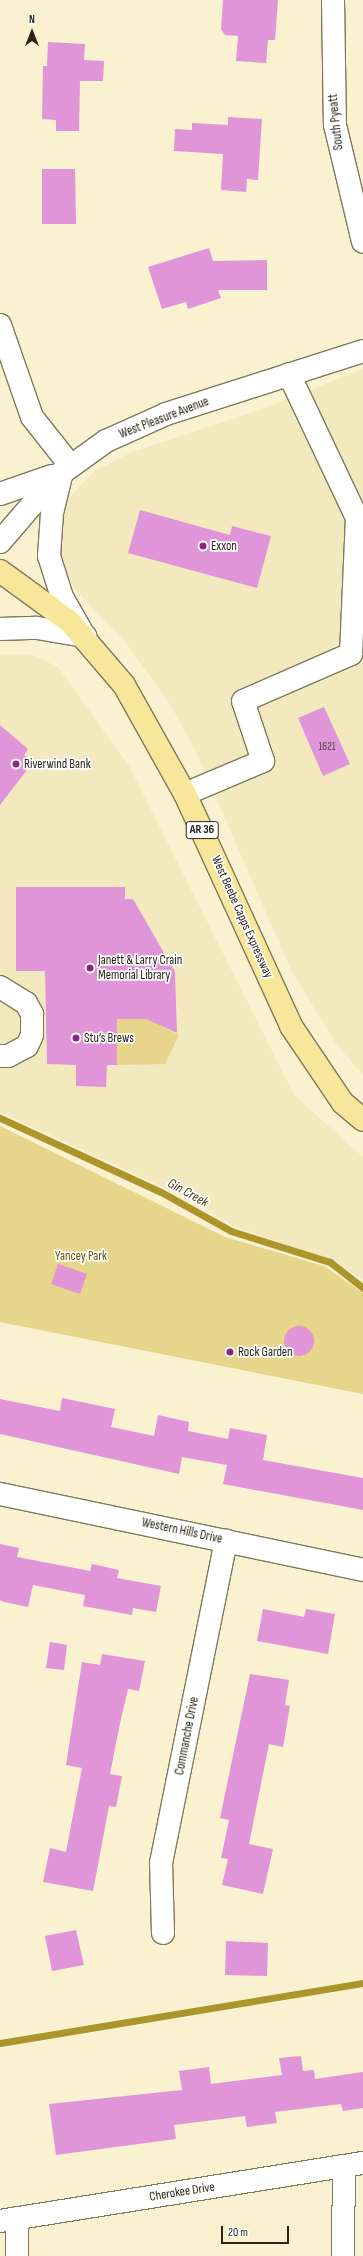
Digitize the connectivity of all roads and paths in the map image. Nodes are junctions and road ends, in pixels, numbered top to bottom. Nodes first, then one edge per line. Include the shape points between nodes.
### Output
1 (333, 0) edge
2 (363, 242) edge
3 (0, 326) edge
4 (363, 351) edge
5 (289, 374) junction
6 (66, 468) junction
7 (0, 494) edge
8 (0, 542) edge
9 (0, 571) edge
10 (0, 630) edge
11 (85, 636) junction
12 (185, 794) junction
13 (0, 987) edge
14 (0, 1056) edge
15 (363, 1120) edge
16 (0, 1494) edge
17 (226, 1540) junction
18 (363, 1570) edge
19 (163, 1933) dead end
20 (353, 2164) edge
21 (8, 2219) edge
22 (17, 2256) edge
23 (343, 2256) edge

1 - 2 street, South Pyeatt via 335,125
3 - 6 street via 32,416
4 - 5 street, West Pleasure Avenue
5 - 6 street, West Pleasure Avenue via 152,420 106,441
5 - 12 street via 356,518 351,654 243,701 263,761
6 - 7 street
6 - 8 street, West Pleasure Avenue via 37,495
6 - 11 street via 52,513 49,556 62,597
9 - 11 main road, West Beebe Capps Expressway / AR 36 via 50,605
10 - 11 street via 37,628
11 - 12 main road, West Beebe Capps Expressway / AR 36 via 124,685
12 - 15 main road, West Beebe Capps Expressway / AR 36 via 291,1026 344,1103
13 - 14 street via 26,1004 32,1014 32,1035 27,1046 8,1056
16 - 17 street, Western Hills Drive
17 - 18 street, Western Hills Drive
17 - 19 street, Commanche Drive via 161,1863
20 - 21 street, Cherokee Drive
20 - 23 street
21 - 22 street

